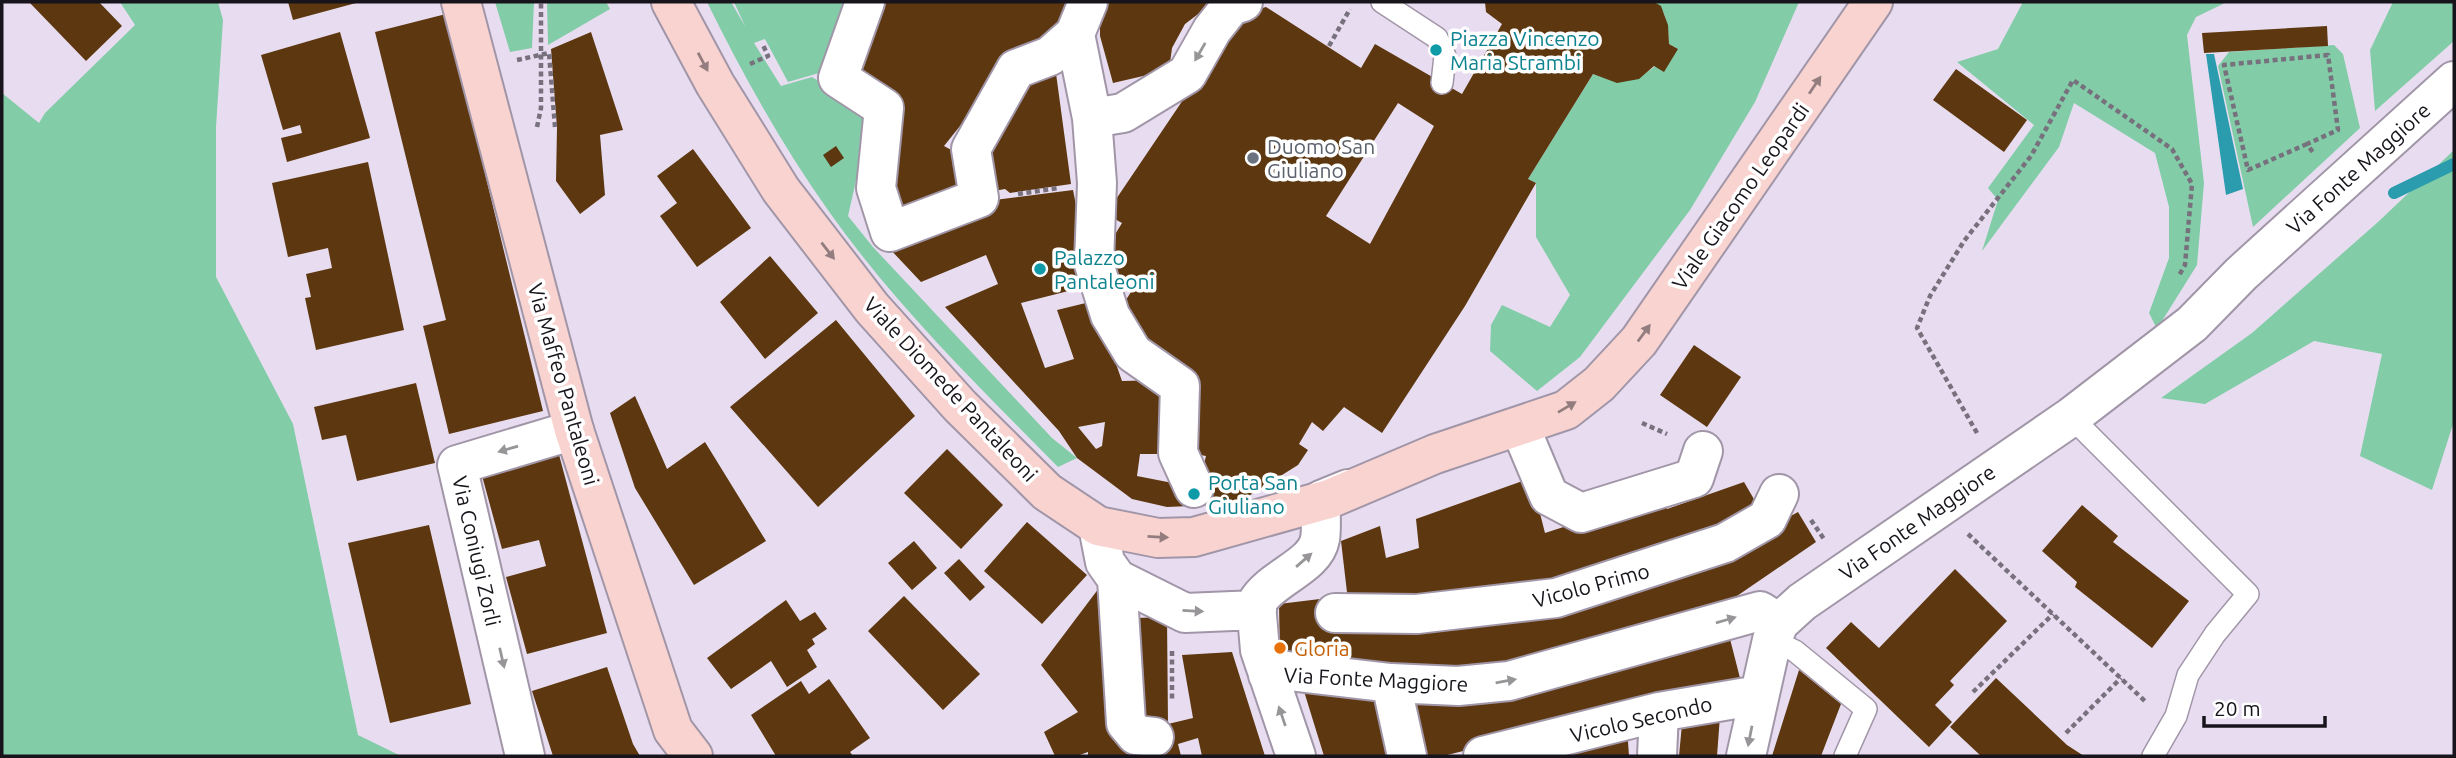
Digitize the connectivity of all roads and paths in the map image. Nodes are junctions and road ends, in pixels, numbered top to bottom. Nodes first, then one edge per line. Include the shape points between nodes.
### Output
1 (461, 2) edge
2 (541, 2) edge
3 (671, 2) edge
4 (865, 2) edge
5 (1243, 2) edge
6 (1382, 2) edge
7 (1873, 2) edge
8 (1350, 8) dead end
9 (1081, 18) edge
10 (763, 45) dead end
11 (1329, 46) dead end
12 (541, 54) junction
13 (526, 57) dead end
14 (762, 58) dead end
15 (2454, 81) edge
16 (1442, 83) dead end
17 (541, 108) dead end
18 (1092, 118) junction
19 (555, 127) dead end
20 (2307, 144) junction
21 (1072, 186) dead end
22 (2337, 186) junction
23 (1004, 196) dead end
24 (2171, 288) dead end
25 (2071, 417) junction
26 (574, 430) junction
27 (1502, 433) junction
28 (1703, 451) dead end
29 (1996, 467) junction
30 (1194, 488) dead end
31 (1779, 494) dead end
32 (1321, 500) junction
33 (1809, 517) dead end
34 (1098, 526) junction
35 (1964, 530) dead end
36 (1821, 534) dead end
37 (1117, 579) junction
38 (1256, 607) junction
39 (1335, 613) dead end
40 (2053, 614) junction
41 (1775, 631) junction
42 (1174, 645) dead end
43 (1268, 675) junction
44 (2121, 678) junction
45 (1391, 683) junction
46 (1973, 692) dead end
47 (1759, 695) junction
48 (2155, 711) dead end
49 (1659, 712) junction
50 (1163, 723) joint
51 (2066, 733) dead end
52 (525, 756) edge
53 (693, 756) edge
54 (1296, 756) edge
55 (1407, 756) edge
56 (1483, 756) edge
57 (1657, 756) edge
58 (1746, 756) edge
59 (1845, 756) edge
60 (2152, 756) edge

1 - 26 main road, Via Maffeo Pantaleoni
2 - 12 path
3 -> 34 main road, Viale Diomede Pantaleoni via 781,190 872,308 960,406 1047,492
4 - 9 street via 838,78 884,108 876,188 891,232 979,198 971,149 1016,69 1050,56
5 -> 18 street via 1231,6 1212,30 1187,74 1122,113
6 - 16 lane via 1437,38 1445,56
27 -> 7 main road, Viale Giacomo Leopardi via 1566,410 1600,384 1639,341
8 - 11 path
9 - 18 street
10 - 14 path via 768,56
12 - 13 path
12 - 17 path
12 - 19 path via 549,53
15 - 22 street, Via Fonte Maggiore
18 - 30 street via 1097,183 1094,264 1110,315 1133,353 1180,386 1178,453
20 - 20 path via 2338,130 2329,55 2224,65 2248,170
20 - 22 path
21 - 23 path
22 - 25 street, Via Fonte Maggiore via 2192,324
24 - 29 path via 2185,265 2192,184 2172,149 2073,80 2031,156 1964,241 1930,296 1917,328
25 - 29 street, Via Fonte Maggiore
25 - 60 lane via 2248,594 2188,675 2176,716
26 -> 52 street, Via Coniugi Zorli via 457,465
26 - 53 main road, Via Maffeo Pantaleoni via 673,730
27 - 28 street via 1549,496 1581,513 1694,478
27 - 32 main road, Viale Diomede Pantaleoni via 1435,454
29 - 41 street, Via Fonte Maggiore via 1802,602
31 - 39 street, Vicolo Primo via 1767,519 1726,543 1556,598 1417,614
34 -> 32 main road, Viale Diomede Pantaleoni via 1158,538 1194,537
38 -> 32 street via 1274,581 1309,559 1320,540
33 - 36 path
34 - 37 street via 1105,562
35 - 40 path
37 -> 38 street via 1185,613
37 - 50 street via 1126,723 1136,735
38 - 43 street via 1260,650
40 - 44 path
40 - 46 path
45 -> 41 street, Via Fonte Maggiore via 1458,686 1509,681 1760,611
41 - 47 street
41 - 59 lane via 1866,709
42 - 50 path
43 - 45 street, Via Fonte Maggiore via 1288,671
54 -> 43 street
44 - 48 path
44 - 51 path
45 - 55 street
47 - 49 street, Vicolo Secondo
47 -> 58 street
49 - 56 street, Vicolo Secondo
49 - 57 street

